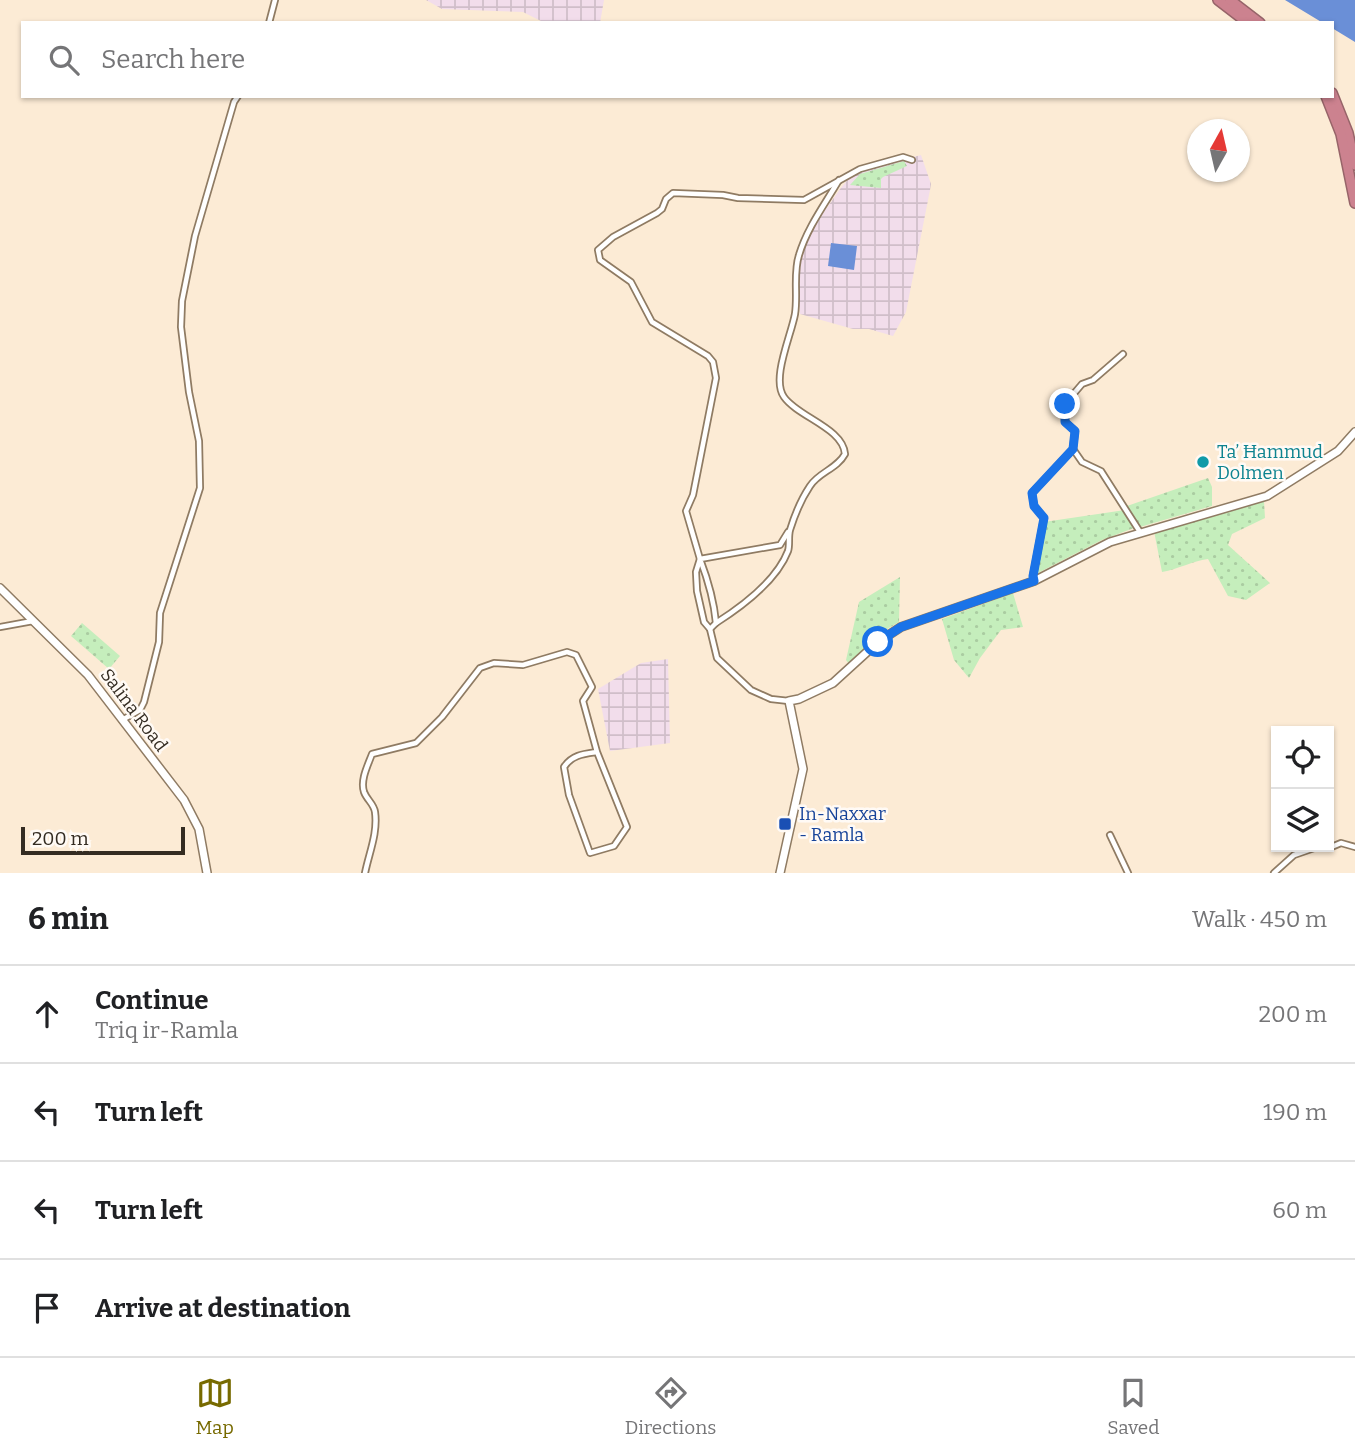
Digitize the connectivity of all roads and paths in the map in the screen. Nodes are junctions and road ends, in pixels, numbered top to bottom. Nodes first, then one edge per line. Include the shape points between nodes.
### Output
1 (275, 0) edge
2 (1218, 0) edge
3 (1230, 0) edge
4 (270, 21) edge
5 (1245, 21) edge
6 (1257, 21) edge
7 (237, 98) edge
8 (1327, 98) edge
9 (1334, 98) edge
10 (912, 160) dead end
11 (1355, 165) edge
12 (840, 179) junction
13 (1355, 203) edge
14 (1123, 354) dead end
15 (1355, 432) edge
16 (1073, 449) junction
17 (789, 532) junction
18 (1140, 532) junction
19 (700, 559) junction
20 (1034, 581) junction
21 (0, 588) edge
22 (34, 621) junction
23 (716, 622) junction
24 (0, 627) edge
25 (710, 629) junction
26 (789, 701) junction
27 (122, 720) junction
28 (597, 752) junction
29 (1110, 835) dead end
30 (1334, 846) edge
31 (1355, 847) edge
32 (1303, 852) edge
33 (207, 873) edge
34 (365, 873) edge
35 (780, 873) edge
36 (1128, 873) edge
37 (1274, 873) edge

1 - 4 street
2 - 5 highway
3 - 6 highway
7 - 27 street via 204,201 182,301 181,327 199,441 201,488 160,613 159,642 144,702
8 - 13 highway via 1341,134
9 - 11 highway
10 - 12 street via 903,157
12 - 17 street via 807,233 797,259 795,314 779,386 795,408 839,439 845,454 841,463 810,486
12 - 19 street via 804,200 673,193 657,213 598,250 600,260 631,282 652,322 713,362 716,379 686,511
14 - 16 street via 1082,384 1065,404 1065,422 1075,431
15 - 18 main road via 1338,451 1267,496
16 - 18 street via 1082,461 1101,471
16 - 20 street via 1032,493 1034,506 1044,518
17 - 19 street via 780,545
17 - 23 street via 789,549 770,577 741,606
18 - 20 main road via 1110,542
19 - 23 street
19 - 25 street via 697,591
20 - 26 main road via 901,627 833,683
21 - 22 main road, Salina Road
22 - 24 street
22 - 27 main road, Salina Road via 88,675
23 - 25 street
25 - 26 street via 717,658 743,685 771,699
26 - 35 main road via 803,769
27 - 33 main road, Salina Road via 190,811 201,836
28 - 28 street via 627,827 614,846 590,853 564,767 569,759
28 - 34 street via 583,701 592,687 576,655 567,652 523,665 494,663 480,668 416,743 372,754 364,792 375,809 375,830
29 - 36 street
30 - 31 street
32 - 37 street

